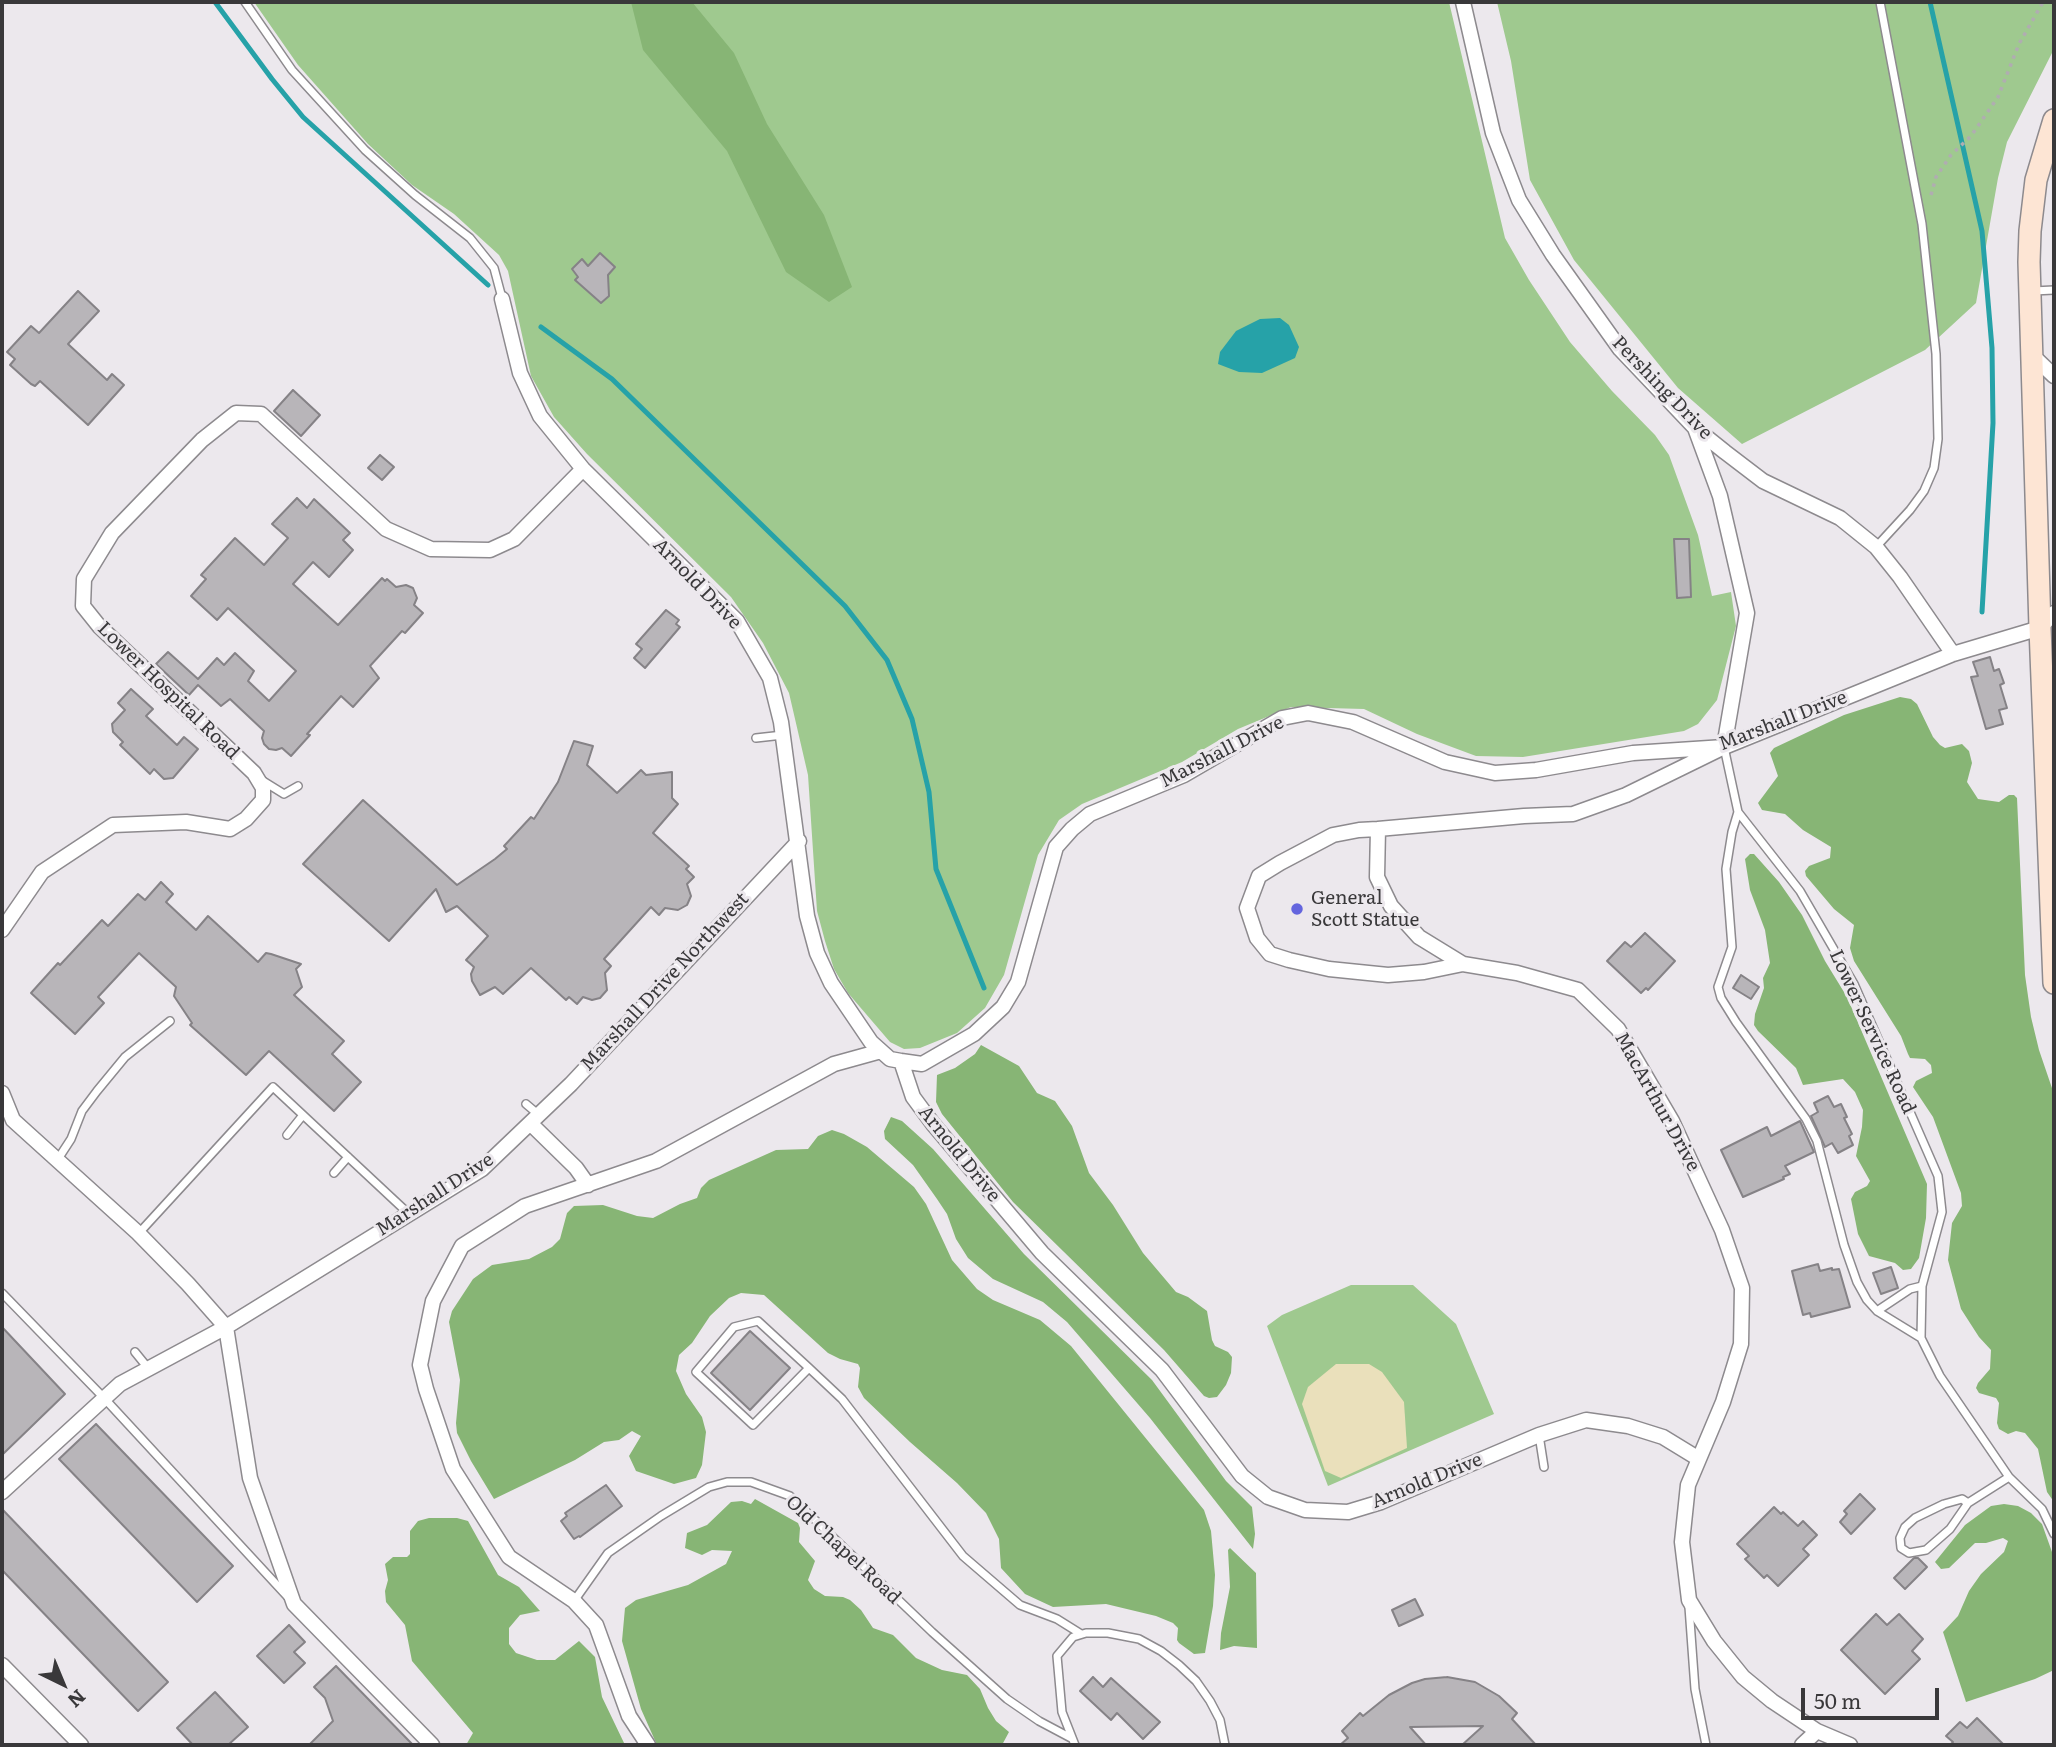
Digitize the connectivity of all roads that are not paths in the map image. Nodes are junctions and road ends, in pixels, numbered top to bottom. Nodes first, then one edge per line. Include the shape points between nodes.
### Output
1 (245, 2) edge
2 (1462, 2) edge
3 (1880, 2) edge
4 (2054, 120) edge
5 (2054, 290) edge
6 (2029, 291) junction
7 (502, 299) joint
8 (2031, 354) junction
9 (2054, 376) edge
10 (1695, 428) junction
11 (583, 469) junction
12 (2046, 532) edge
13 (1876, 547) junction
14 (2047, 620) edge
15 (1953, 654) junction
16 (2049, 671) edge
17 (783, 735) junction
18 (756, 738) dead end
19 (1724, 747) junction
20 (256, 777) junction
21 (298, 786) dead end
22 (1738, 812) junction
23 (1378, 829) junction
24 (799, 841) junction
25 (2, 930) edge
26 (1463, 964) junction
27 (2054, 983) edge
28 (170, 1021) dead end
29 (881, 1051) junction
30 (901, 1061) junction
31 (2, 1093) edge
32 (526, 1104) dead end
33 (303, 1115) junction
34 (536, 1120) junction
35 (287, 1135) dead end
36 (348, 1157) junction
37 (58, 1159) junction
38 (334, 1173) dead end
39 (588, 1185) junction
40 (409, 1214) junction
41 (138, 1233) junction
42 (1922, 1286) junction
43 (2, 1293) edge
44 (1877, 1311) junction
45 (226, 1327) junction
46 (1921, 1338) junction
47 (135, 1352) dead end
48 (148, 1368) junction
49 (809, 1368) junction
50 (104, 1398) junction
51 (1539, 1435) junction
52 (1699, 1459) junction
53 (1544, 1467) dead end
54 (2009, 1477) junction
55 (2, 1492) edge
56 (1968, 1503) junction
57 (2054, 1534) edge
58 (1689, 1600) junction
59 (574, 1601) junction
60 (294, 1604) junction
61 (1082, 1634) junction
62 (2, 1665) edge
63 (1817, 1731) junction
64 (1073, 1742) edge
65 (81, 1745) edge
66 (432, 1745) edge
67 (648, 1745) edge
68 (1225, 1745) edge
69 (1706, 1745) edge
70 (1802, 1745) edge
71 (1850, 1745) edge

1 - 7 lane via 292,70 365,150 470,238 494,268
2 - 10 street, Pershing Drive via 1493,133 1519,200 1620,349
3 - 13 lane via 1922,224 1936,354 1938,439 1934,468 1924,491
4 - 6 street via 2035,190
5 - 6 lane
6 - 8 street
7 - 11 street, Arnold Drive via 520,373 540,416
8 - 9 street
8 - 12 street
10 - 13 street, Pershing Drive via 1763,481 1840,518
10 - 19 street via 1720,496 1746,614
11 - 17 street, Arnold Drive via 737,621 770,678
11 - 20 street, Lower Hospital Road via 514,539 490,550 431,549 386,529 261,414 236,413 202,440 112,533 83,579 83,606
12 - 14 street
13 - 15 street, Pershing Drive
14 - 15 street, Marshall Drive
14 - 16 street
15 - 19 street, Marshall Drive
16 - 27 street
17 - 18 lane
17 - 24 street, Arnold Drive
19 - 22 lane, Lower Service Road
19 - 23 street via 1626,795 1573,814
19 - 30 street, Marshall Drive via 1633,753 1494,773 1446,762 1353,722 1308,713 1282,718 1184,775 1090,814 1072,829 1056,848 1018,982 1003,1007 974,1034 922,1064
20 - 21 lane via 284,794
20 - 25 street, Lower Hospital Road via 263,800 241,825 230,829 186,822 113,825 42,872
22 - 42 lane, Lower Service Road via 1800,891 1854,984 1938,1176 1942,1212
22 - 44 lane via 1726,869 1732,947 1718,987 1721,998 1807,1119 1848,1257 1867,1300
23 - 26 street, MacArthur Drive via 1377,877 1391,906 1419,937
23 - 26 street via 1333,835 1259,876 1247,908 1256,938 1270,954 1329,969 1388,975
24 - 29 street, Arnold Drive via 807,916 817,953 831,983
24 - 34 street, Marshall Drive Northwest
26 - 52 street, MacArthur Drive via 1578,990 1618,1029 1672,1121 1722,1230 1742,1287 1741,1344
28 - 37 lane via 125,1057 97,1091
29 - 30 street, Arnold Drive
29 - 39 street via 834,1064 656,1161
30 - 51 street, Arnold Drive via 913,1097 933,1124 1042,1253 1161,1370 1242,1476 1268,1497 1305,1510 1348,1512
31 - 37 street via 13,1121
32 - 34 lane
33 - 35 lane
33 - 36 lane
33 - 41 lane via 273,1087
34 - 39 street
34 - 40 street, Marshall Drive via 497,1146 482,1169
36 - 38 lane
36 - 40 lane
37 - 41 street
39 - 59 street via 526,1206 462,1247 433,1301 421,1365 453,1469 509,1557
40 - 45 street, Marshall Drive
41 - 45 street
42 - 44 lane
42 - 46 lane, Lower Service Road
43 - 50 lane
44 - 46 lane
45 - 48 street, Marshall Drive
45 - 60 street via 250,1478
46 - 54 lane via 1940,1376
47 - 48 lane
48 - 50 street, Marshall Drive
49 - 49 lane via 758,1321 734,1327 696,1372 752,1425
49 - 61 lane via 842,1399 963,1556 1020,1605
50 - 55 street, Marshall Drive
50 - 60 lane
51 - 52 street, Arnold Drive via 1586,1420 1618,1424 1663,1437
51 - 53 lane
52 - 58 street, MacArthur Drive via 1688,1485 1682,1542
54 - 56 lane
54 - 57 lane via 2042,1509
56 - 56 lane via 1950,1529 1926,1550 1909,1553 1901,1548 1905,1527 1915,1518 1944,1503 1962,1499
58 - 63 street, MacArthur Drive via 1743,1677
58 - 69 lane via 1695,1689
59 - 64 lane, Old Chapel Road via 608,1553 661,1516 709,1487 751,1482 790,1496 1007,1699
59 - 67 street via 597,1625 629,1716
60 - 66 street
61 - 64 lane via 1073,1637 1057,1656 1062,1712
61 - 68 lane via 1139,1639 1161,1651 1196,1681 1210,1701
62 - 65 street
63 - 70 street
63 - 71 street, MacArthur Drive

